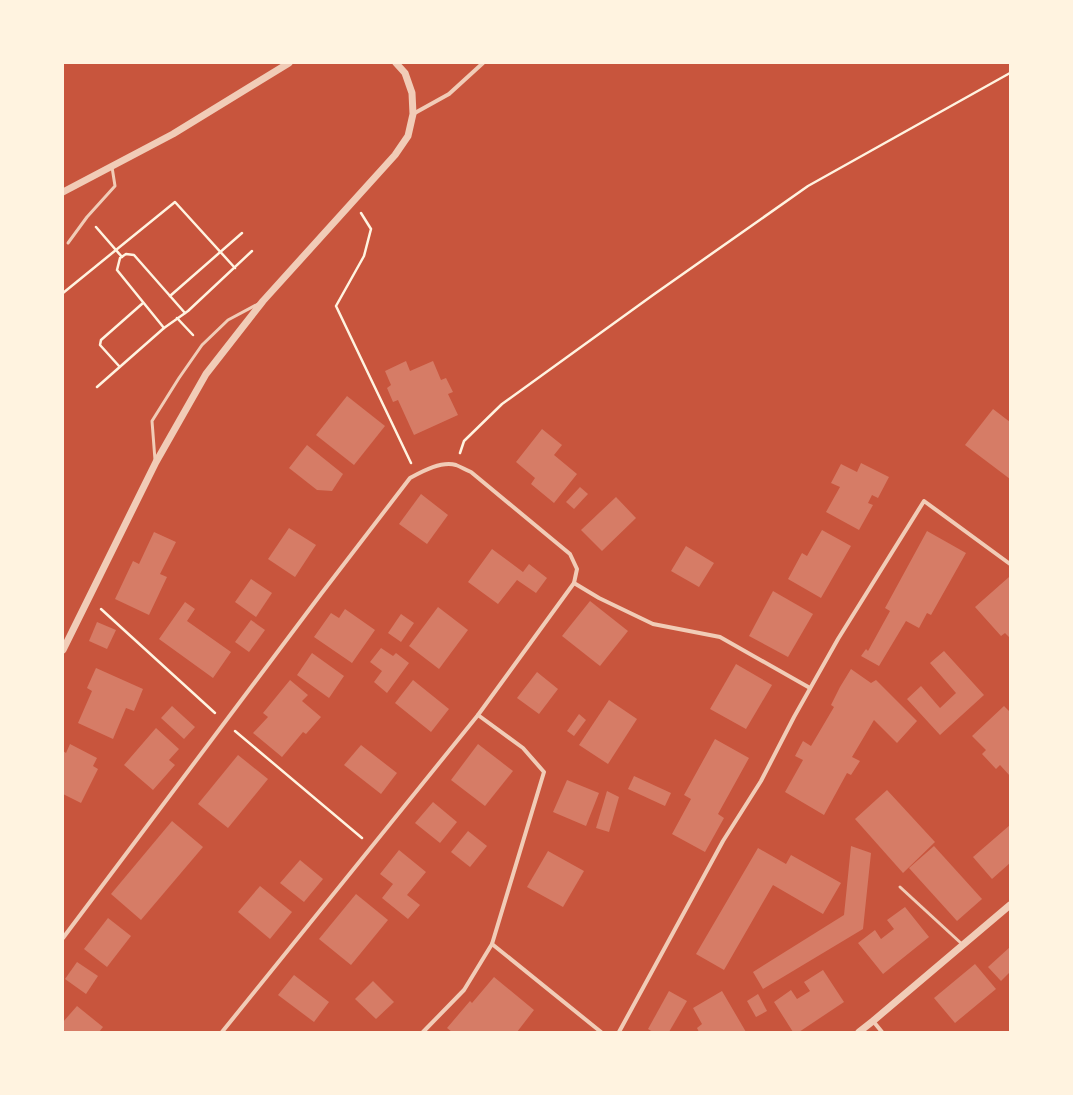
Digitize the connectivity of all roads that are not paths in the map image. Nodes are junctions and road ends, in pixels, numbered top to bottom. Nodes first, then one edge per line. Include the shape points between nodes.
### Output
1 (289, 63) edge
2 (396, 63) edge
3 (483, 63) edge
4 (413, 114) junction
5 (112, 167) junction
6 (63, 192) edge
7 (68, 243) dead end
8 (263, 301) junction
9 (156, 462) junction
10 (1010, 564) edge
11 (574, 583) junction
12 (63, 650) edge
13 (810, 688) junction
14 (478, 715) junction
15 (900, 886) dead end
16 (1010, 905) edge
17 (63, 938) edge
18 (492, 944) junction
19 (963, 945) junction
20 (873, 1022) junction
21 (222, 1032) edge
22 (423, 1032) edge
23 (601, 1032) edge
24 (619, 1032) edge
25 (859, 1032) edge
26 (882, 1032) edge

1 - 5 street via 174,134
2 - 4 street via 404,73 412,93
3 - 4 street via 449,94
4 - 8 street via 408,136 400,149
5 - 6 street
5 - 7 lane via 115,186
8 - 9 street via 206,374
8 - 9 lane via 228,320 202,345 179,378 152,421
9 - 12 street
10 - 13 street via 924,501
11 - 13 street via 653,624 720,637
11 - 14 street
11 - 17 street via 577,569 570,554 471,472 456,465 446,464 410,478
13 - 24 street via 761,781 723,841
14 - 18 street via 523,748 544,772
14 - 21 street
15 - 19 lane
16 - 19 street
18 - 22 street via 464,990
18 - 23 street
19 - 20 street
20 - 25 street
20 - 26 street

